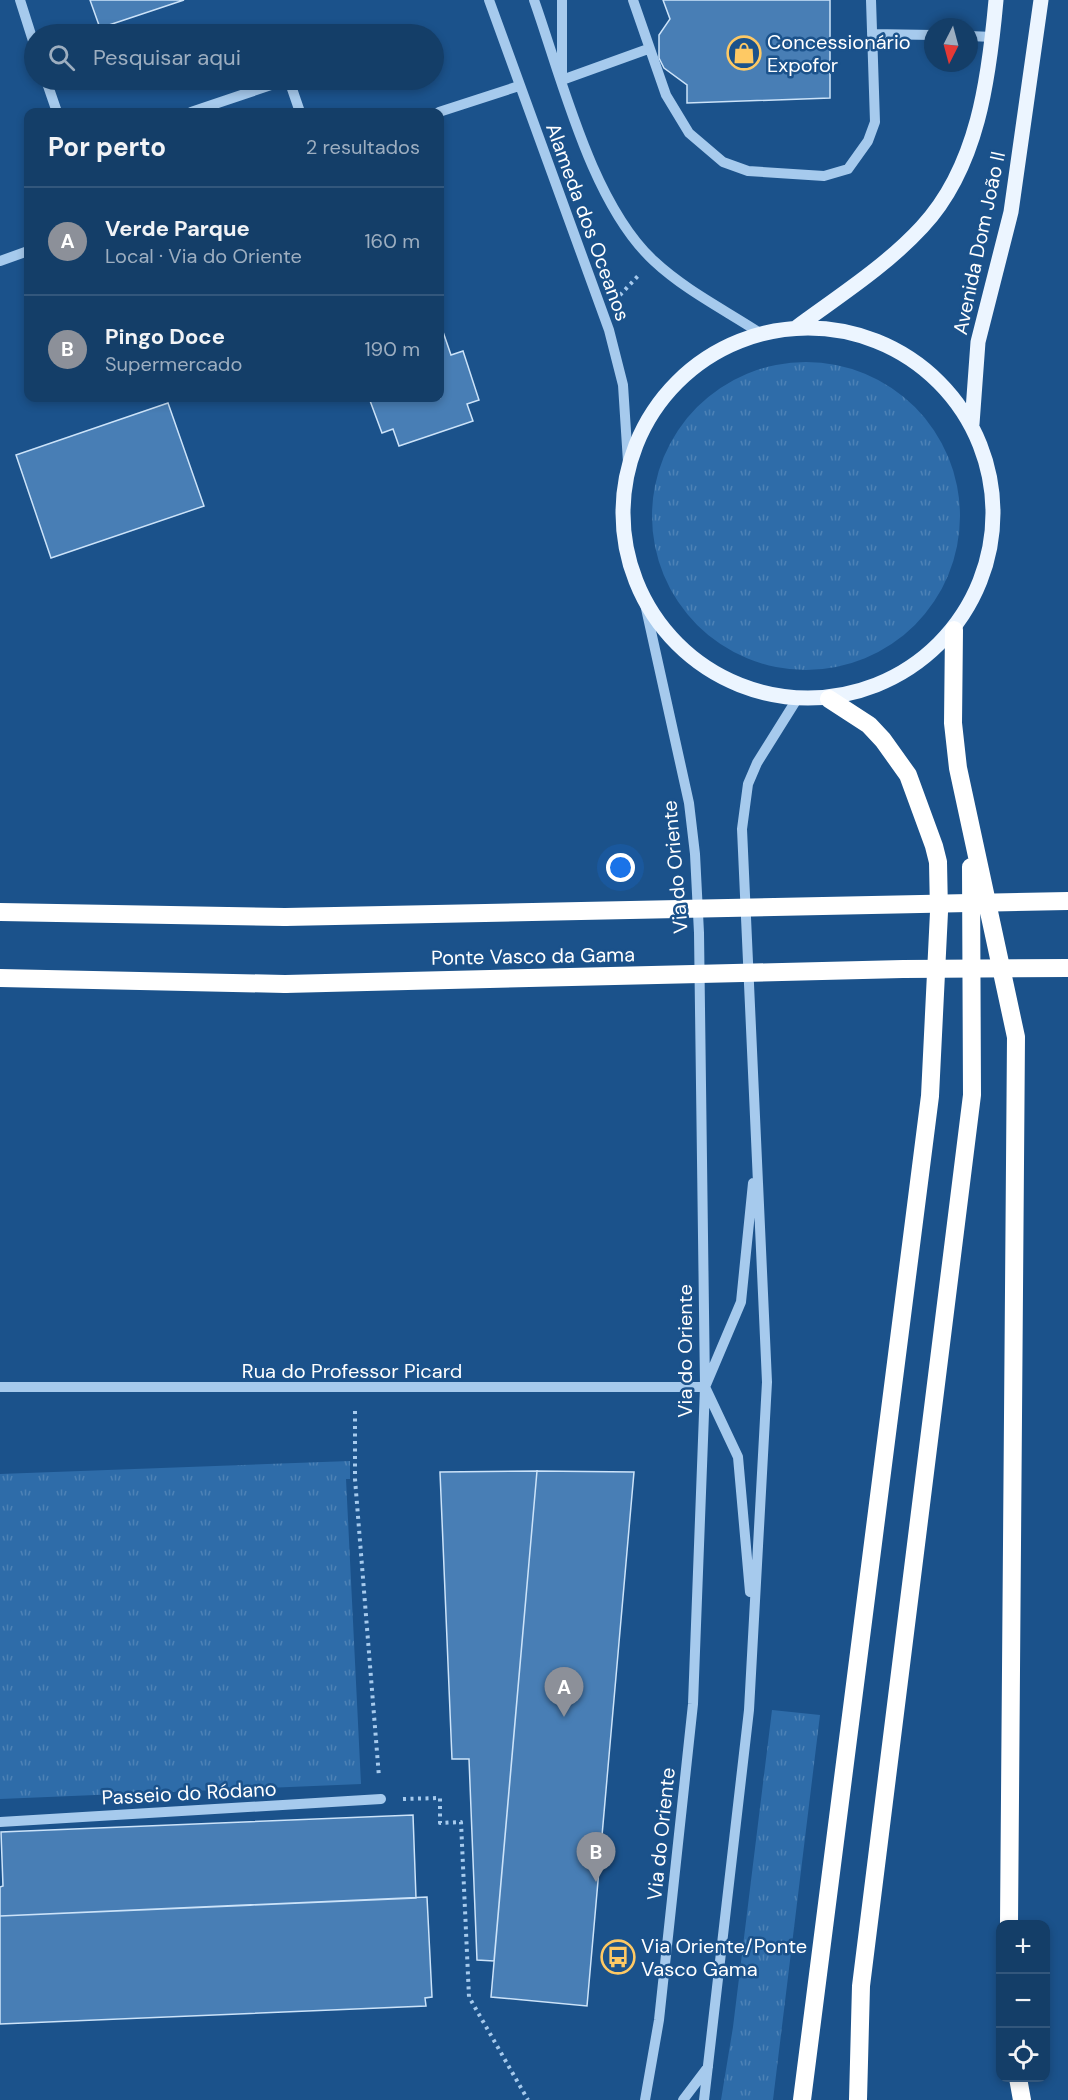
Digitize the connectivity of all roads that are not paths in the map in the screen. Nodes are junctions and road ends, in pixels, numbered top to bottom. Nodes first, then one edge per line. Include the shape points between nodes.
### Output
1 (20, 0) edge
2 (489, 0) edge
3 (534, 0) edge
4 (562, 0) edge
5 (633, 0) edge
6 (871, 0) edge
7 (996, 0) edge
8 (1041, 0) edge
9 (28, 24) edge
10 (872, 34) junction
11 (924, 35) edge
12 (978, 36) edge
13 (993, 37) junction
14 (648, 49) junction
15 (562, 80) junction
16 (519, 86) junction
17 (49, 90) edge
18 (258, 90) edge
19 (292, 90) edge
20 (56, 108) edge
21 (203, 108) edge
22 (298, 108) edge
23 (444, 110) edge
24 (24, 252) edge
25 (0, 261) edge
26 (797, 327) junction
27 (760, 333) junction
28 (972, 423) junction
29 (628, 462) junction
30 (645, 604) junction
31 (954, 630) junction
32 (797, 699) junction
33 (829, 699) junction
34 (971, 827) junction
35 (1068, 901) edge
36 (0, 912) edge
37 (1068, 968) edge
38 (0, 978) edge
39 (757, 1147) junction
40 (0, 1387) edge
41 (705, 1387) junction
42 (753, 1627) junction
43 (381, 1799) road end
44 (0, 1822) edge
45 (1009, 1920) edge
46 (709, 2066) junction
47 (1019, 2082) edge
48 (645, 2100) edge
49 (683, 2100) edge
50 (704, 2100) edge
51 (802, 2100) edge
52 (858, 2100) edge
53 (1022, 2100) edge

1 - 9 street
2 - 16 street, Alameda dos Oceanos
3 - 15 street, Alameda dos Oceanos
4 - 15 street, Alameda dos Oceanos
5 - 14 street
6 - 10 street
7 - 13 main road, Avenida Dom João II
8 - 28 main road, Avenida Dom João II via 1011,212 978,342
10 - 11 street
10 - 14 street via 875,122 868,141 848,169 824,176 748,171 723,162 689,133 666,95
12 - 13 street
13 - 26 main road, Avenida Dom João II via 982,104 952,186 941,203 922,227 877,267
14 - 15 street
15 - 27 street, Alameda dos Oceanos via 602,186 631,234 652,260
16 - 23 street
16 - 29 street, Alameda dos Oceanos via 601,304 622,385
17 - 20 street
18 - 21 street
19 - 22 street
24 - 25 street
26 - 27 main road
26 - 28 main road via 849,332 898,350 940,382
27 - 29 main road via 702,360 663,397
28 - 31 main road via 991,475 994,530 982,583
29 - 30 main road via 621,511 627,559
30 - 32 main road via 684,652 736,686
30 - 41 street, Via do Oriente via 689,803 695,854
31 - 33 main road via 919,664 876,687
31 - 34 highway via 954,734
32 - 33 main road
32 - 39 street via 757,763 744,807
33 - 51 highway via 869,725 908,776 938,862 939,912 930,1096
34 - 45 highway via 1016,1037
34 - 52 highway via 972,1095 861,1986
35 - 36 highway, bridge via 285,917
37 - 38 highway, Ponte Vasco da Gama, bridge via 285,984
39 - 41 street via 741,1302
39 - 42 street via 767,1382
40 - 41 street, Rua do Professor Picard
41 - 42 street via 738,1457
41 - 48 street, Via do Oriente via 693,1704 659,2020
42 - 46 street via 748,1710
43 - 44 street, Passeio do Ródano
46 - 49 street
46 - 50 street
47 - 53 highway

